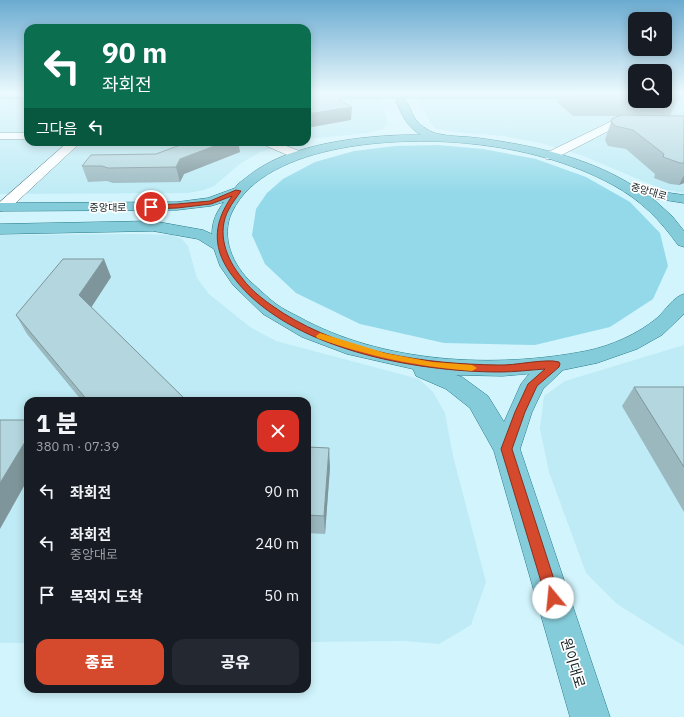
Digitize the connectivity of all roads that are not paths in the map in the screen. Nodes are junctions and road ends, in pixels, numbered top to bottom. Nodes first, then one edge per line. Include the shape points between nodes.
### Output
1 (407, 126) edge
2 (415, 126) edge
3 (609, 126) edge
4 (0, 136) edge
5 (24, 136) edge
6 (394, 138) junction
7 (438, 138) junction
8 (71, 146) edge
9 (275, 146) edge
10 (298, 156) junction
11 (550, 156) junction
12 (614, 181) junction
13 (238, 191) junction
14 (684, 200) edge
15 (2, 207) edge
16 (112, 207) junction
17 (90, 226) junction
18 (0, 229) edge
19 (684, 242) edge
20 (221, 246) junction
21 (683, 305) edge
22 (367, 352) junction
23 (555, 364) junction
24 (507, 449) junction
25 (590, 717) edge

1 - 6 main road
2 - 7 main road
3 - 11 street
4 - 5 street
6 - 7 main road
6 - 10 main road via 344,144
7 - 11 main road via 494,144
8 - 15 street
9 - 10 street
10 - 13 main road via 264,171
11 - 12 main road
12 - 14 main road, 중앙대로 via 661,196
12 - 19 main road via 654,207 671,223
13 - 16 main road, 중앙대로 via 211,202 177,206
13 - 20 main road via 222,216
15 - 16 main road, 중앙대로
16 - 17 main road via 109,217
17 - 18 main road, 중앙대로
17 - 20 main road, 중앙대로 via 153,226 203,235
20 - 22 main road via 225,260 234,274 262,303 307,330
21 - 23 main road via 662,325 635,342 599,355
22 - 23 main road via 461,368 519,368
22 - 24 main road, 원이대로 via 424,370 454,383 479,402
23 - 24 main road via 533,384
24 - 25 main road, 원이대로

